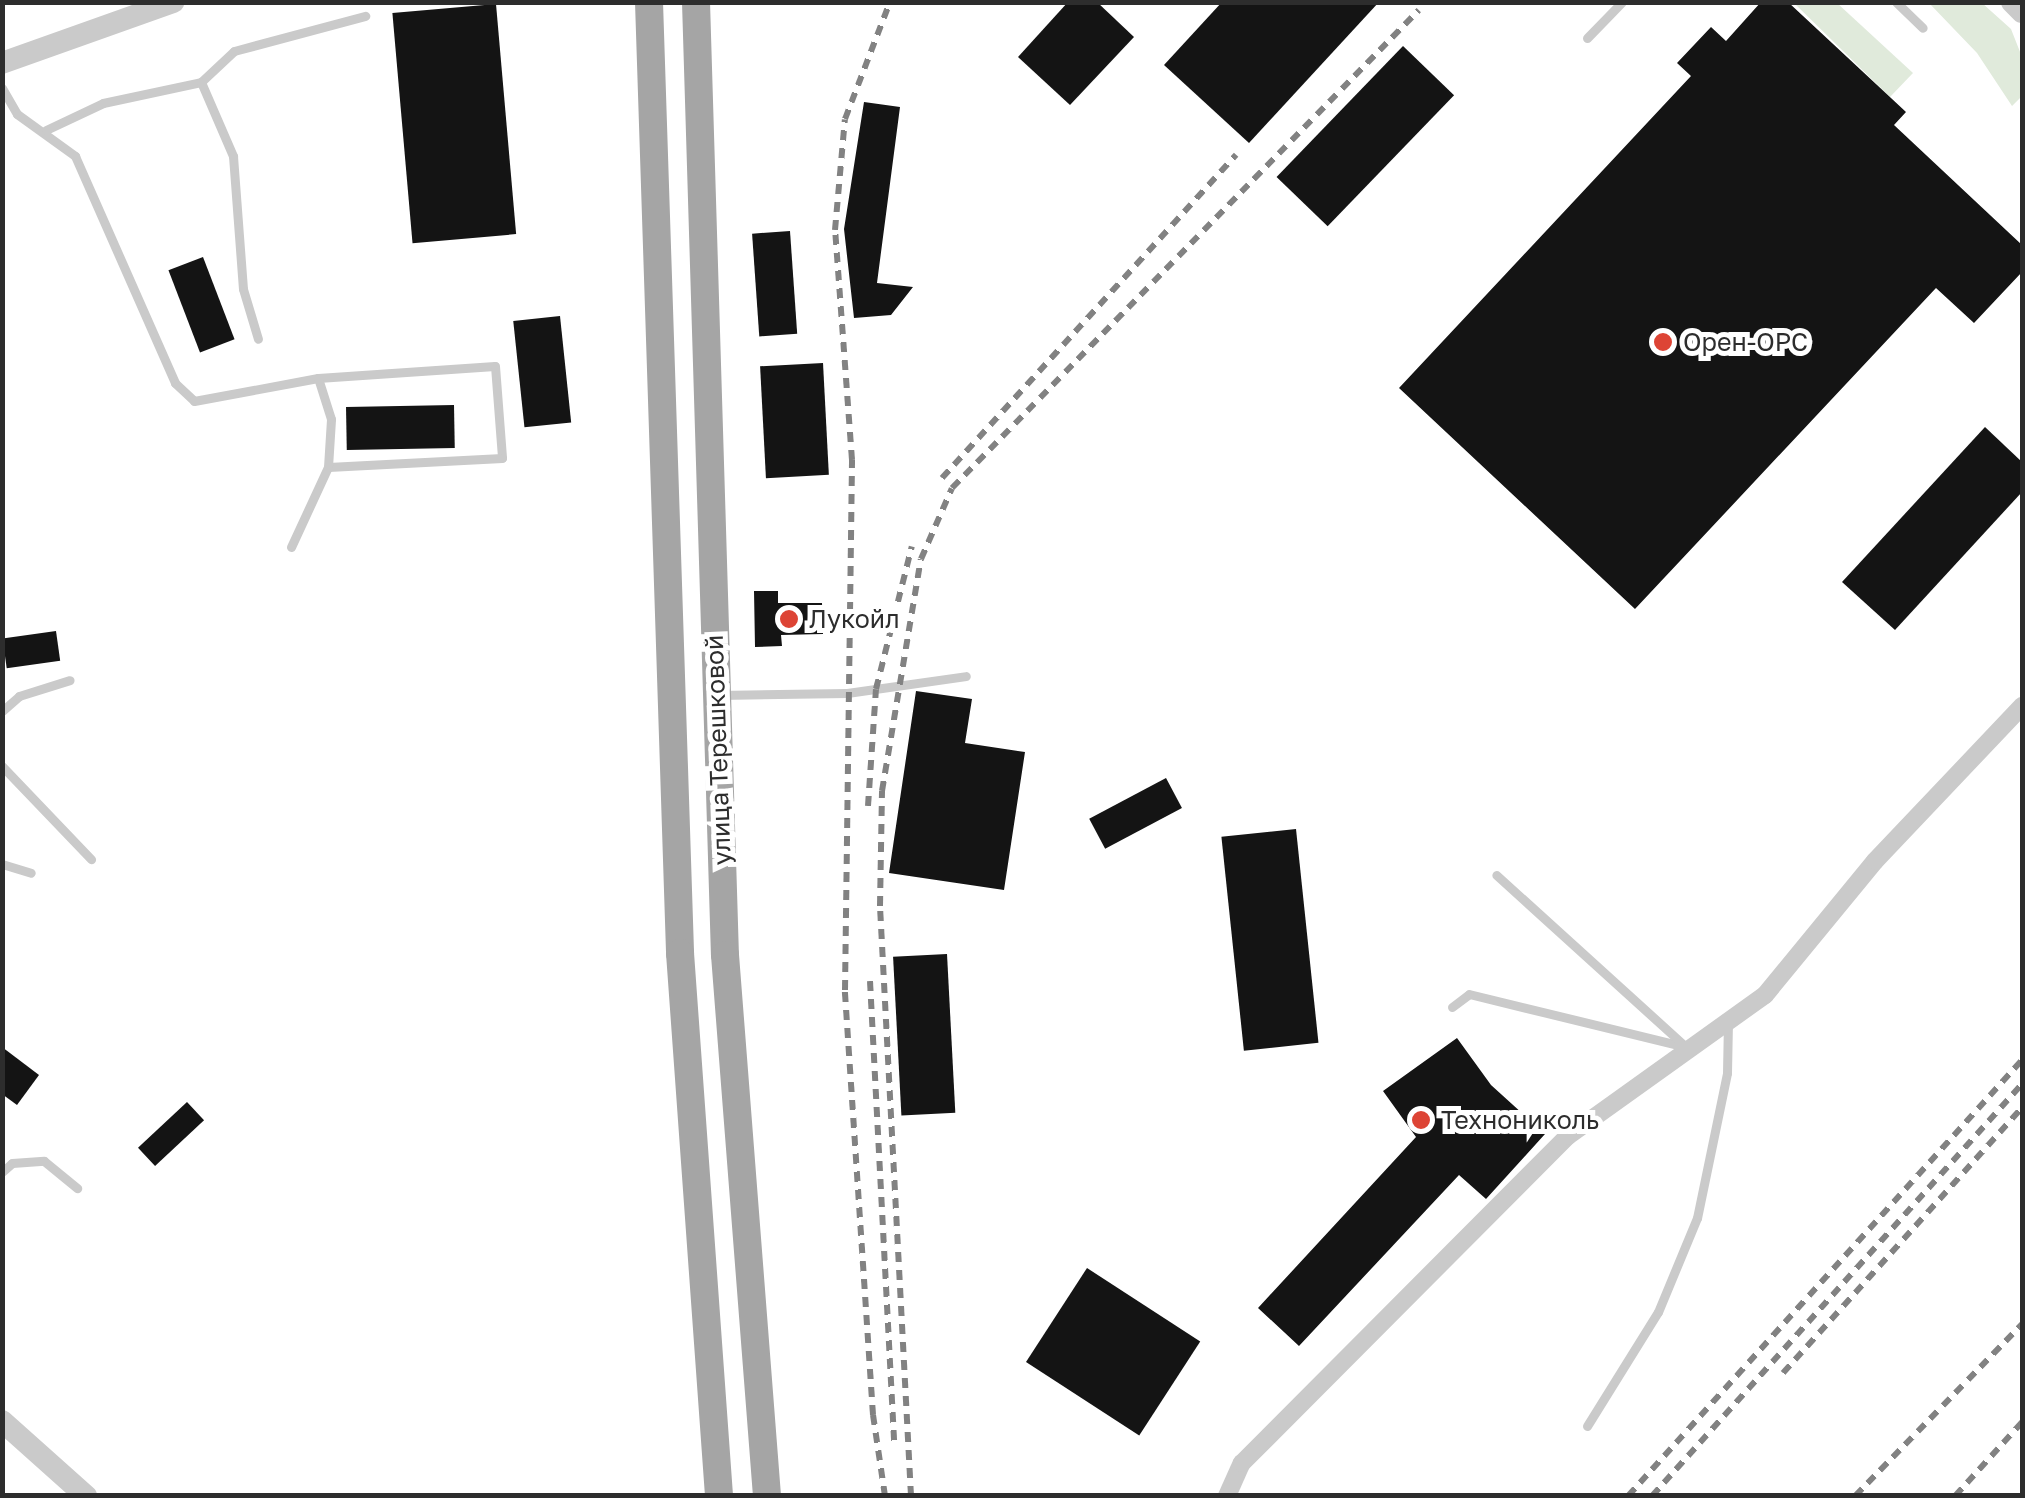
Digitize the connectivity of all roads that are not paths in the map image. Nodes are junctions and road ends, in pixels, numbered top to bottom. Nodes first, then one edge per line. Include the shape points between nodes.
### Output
1 (173, 2) edge
2 (649, 2) edge
3 (696, 2) edge
4 (1622, 2) edge
5 (1896, 2) edge
6 (2012, 2) edge
7 (2022, 12) edge
8 (364, 16) dead end
9 (1923, 28) dead end
10 (1587, 38) dead end
11 (2, 64) edge
12 (201, 82) junction
13 (2, 88) edge
14 (46, 130) junction
15 (258, 339) dead end
16 (318, 378) junction
17 (328, 468) junction
18 (291, 548) dead end
19 (966, 676) dead end
20 (70, 680) dead end
21 (716, 695) junction
22 (672, 697) junction
23 (2022, 706) edge
24 (2, 710) edge
25 (2, 766) edge
26 (91, 860) dead end
27 (2, 864) edge
28 (32, 873) dead end
29 (1496, 875) dead end
30 (1452, 1006) dead end
31 (1728, 1020) junction
32 (1686, 1047) junction
33 (2, 1172) edge
34 (78, 1188) dead end
35 (2, 1420) edge
36 (1587, 1426) dead end
37 (86, 1496) edge
38 (719, 1496) edge
39 (767, 1496) edge
40 (1227, 1496) edge

1 - 11 street
2 - 22 main road, улица Терешковой
3 - 21 main road, улица Терешковой
4 - 10 lane
5 - 9 lane
6 - 7 street
8 - 12 lane via 234,51
12 - 14 lane via 103,103
12 - 15 lane via 233,156 243,289
13 - 14 lane via 17,114
14 - 16 lane via 76,156 175,383 194,402
16 - 17 lane via 331,418
16 - 17 lane via 495,366 502,458
17 - 18 lane
19 - 21 lane via 847,693
20 - 24 lane via 19,696
21 - 22 main road
21 - 39 main road, улица Терешковой via 726,955
22 - 38 main road, улица Терешковой via 680,953
23 - 31 street via 1875,861 1765,995
25 - 26 lane
27 - 28 lane
29 - 32 lane
30 - 32 lane via 1469,994
31 - 32 street
31 - 36 lane via 1728,1073 1698,1218 1658,1312
32 - 40 street via 1568,1136 1242,1463
33 - 34 lane via 12,1163 44,1161
35 - 37 street

